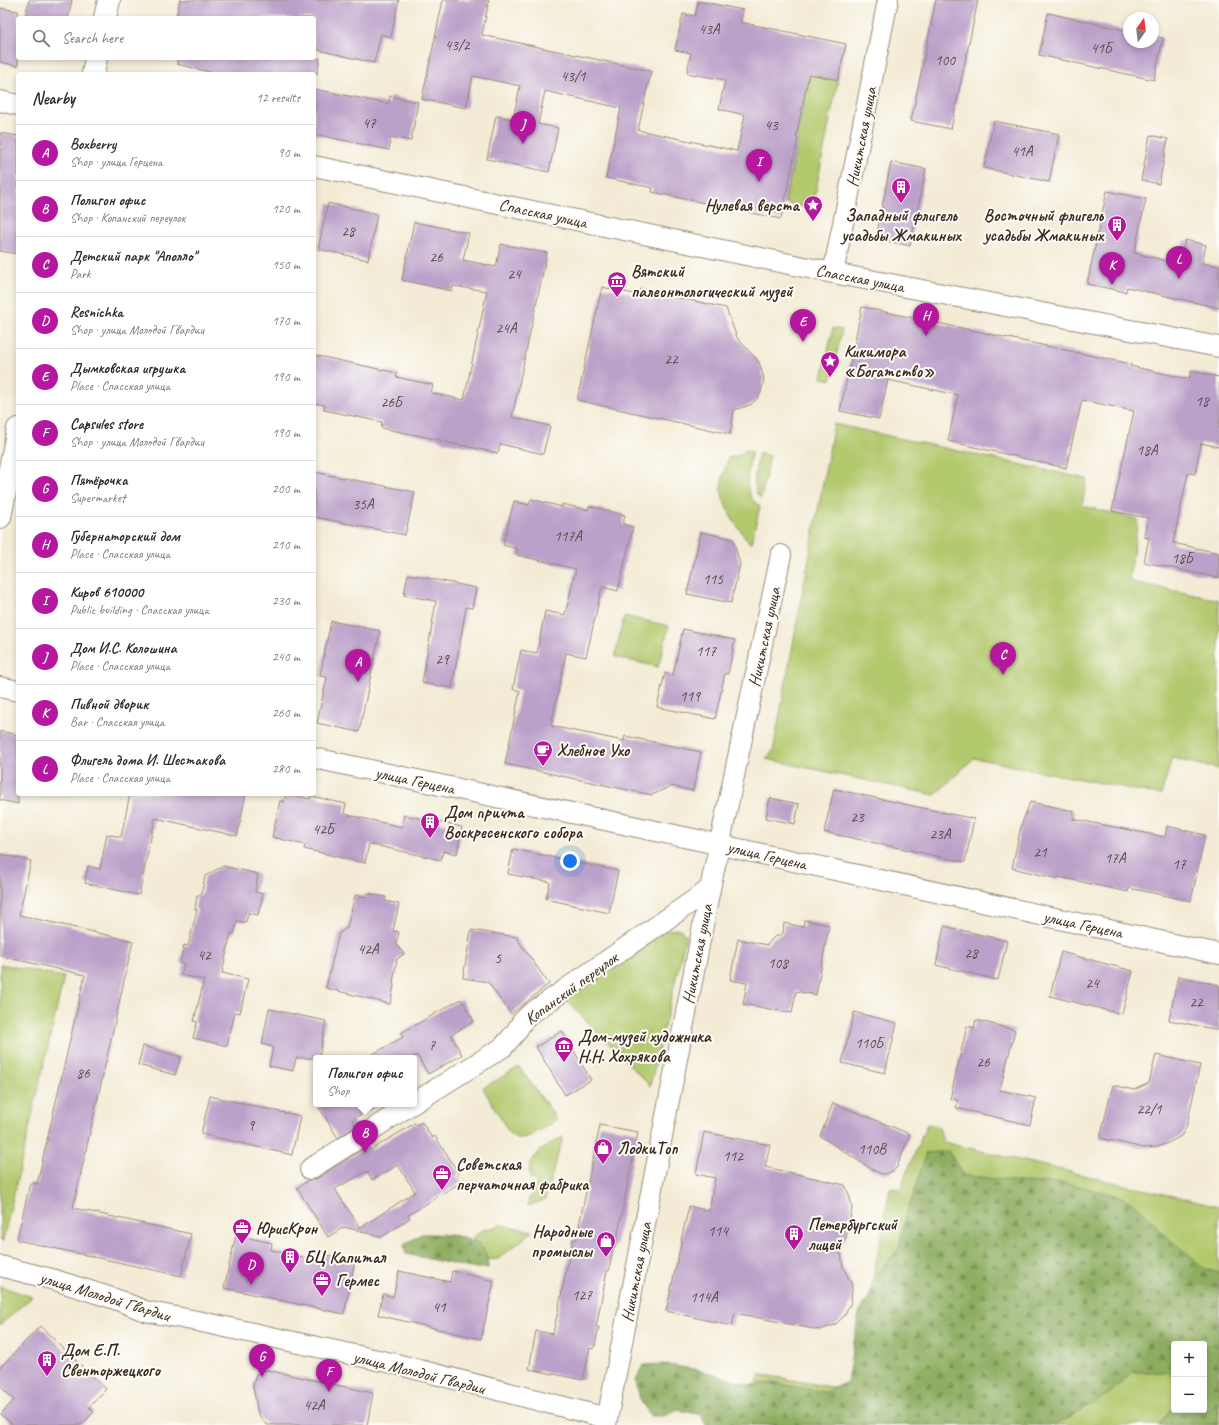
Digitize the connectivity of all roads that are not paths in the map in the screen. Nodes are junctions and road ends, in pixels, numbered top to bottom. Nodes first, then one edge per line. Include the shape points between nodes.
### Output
1 (109, 0) edge
2 (888, 0) edge
3 (105, 16) edge
4 (96, 60) edge
5 (93, 72) edge
6 (0, 101) edge
7 (16, 105) edge
8 (316, 166) edge
9 (833, 273) junction
10 (1219, 347) edge
11 (16, 439) edge
12 (0, 516) edge
13 (781, 555) dead end
14 (0, 687) edge
15 (16, 691) edge
16 (316, 758) edge
17 (720, 844) junction
18 (710, 889) junction
19 (1219, 954) edge
20 (417, 1101) edge
21 (407, 1107) edge
22 (310, 1169) dead end
23 (0, 1266) edge
24 (606, 1421) edge

1 - 3 main road
2 - 9 street, Никитская улица
4 - 5 main road
6 - 7 street
8 - 9 street, Спасская улица
9 - 10 street, Спасская улица
11 - 12 main road
13 - 17 street, Никитская улица
14 - 15 street
16 - 17 street, улица Герцена
17 - 18 street, Никитская улица
17 - 19 street, улица Герцена
18 - 20 street, Копанский переулок via 530,1014 503,1047
18 - 24 street, Никитская улица
21 - 22 street, Копанский переулок
23 - 24 street, улица Молодой Гвардии via 115,1299 145,1312 396,1364

